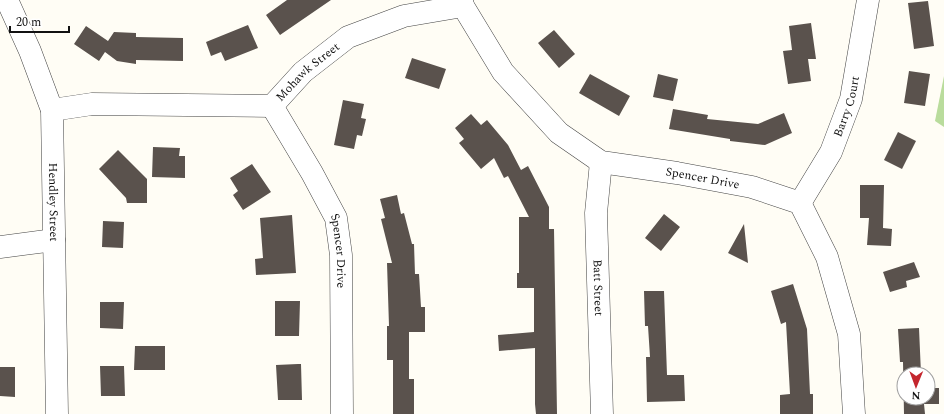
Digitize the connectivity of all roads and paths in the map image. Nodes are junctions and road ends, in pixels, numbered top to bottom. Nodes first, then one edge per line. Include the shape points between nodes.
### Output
1 (7, 0) edge
2 (868, 0) edge
3 (463, 3) edge
4 (272, 106) junction
5 (52, 110) junction
6 (601, 162) junction
7 (800, 203) junction
8 (54, 240) junction
9 (0, 247) edge
10 (57, 414) edge
11 (342, 414) edge
12 (602, 414) edge
13 (854, 414) edge

1 - 5 street, Hendley Street
2 - 7 street, Barry Court via 851,99 831,152
3 - 4 street, Mohawk Street via 404,16 348,37 303,72
3 - 6 street, Spencer Drive via 503,72 559,133
4 - 5 street, Mohawk Street via 92,104
4 - 11 street, Spencer Drive via 336,218 341,255
5 - 8 street, Hendley Street
6 - 7 street, Spencer Drive via 752,187
6 - 12 street, Batt Street via 596,213
7 - 13 street via 827,257 849,334
8 - 9 street
8 - 10 street, Hendley Street

